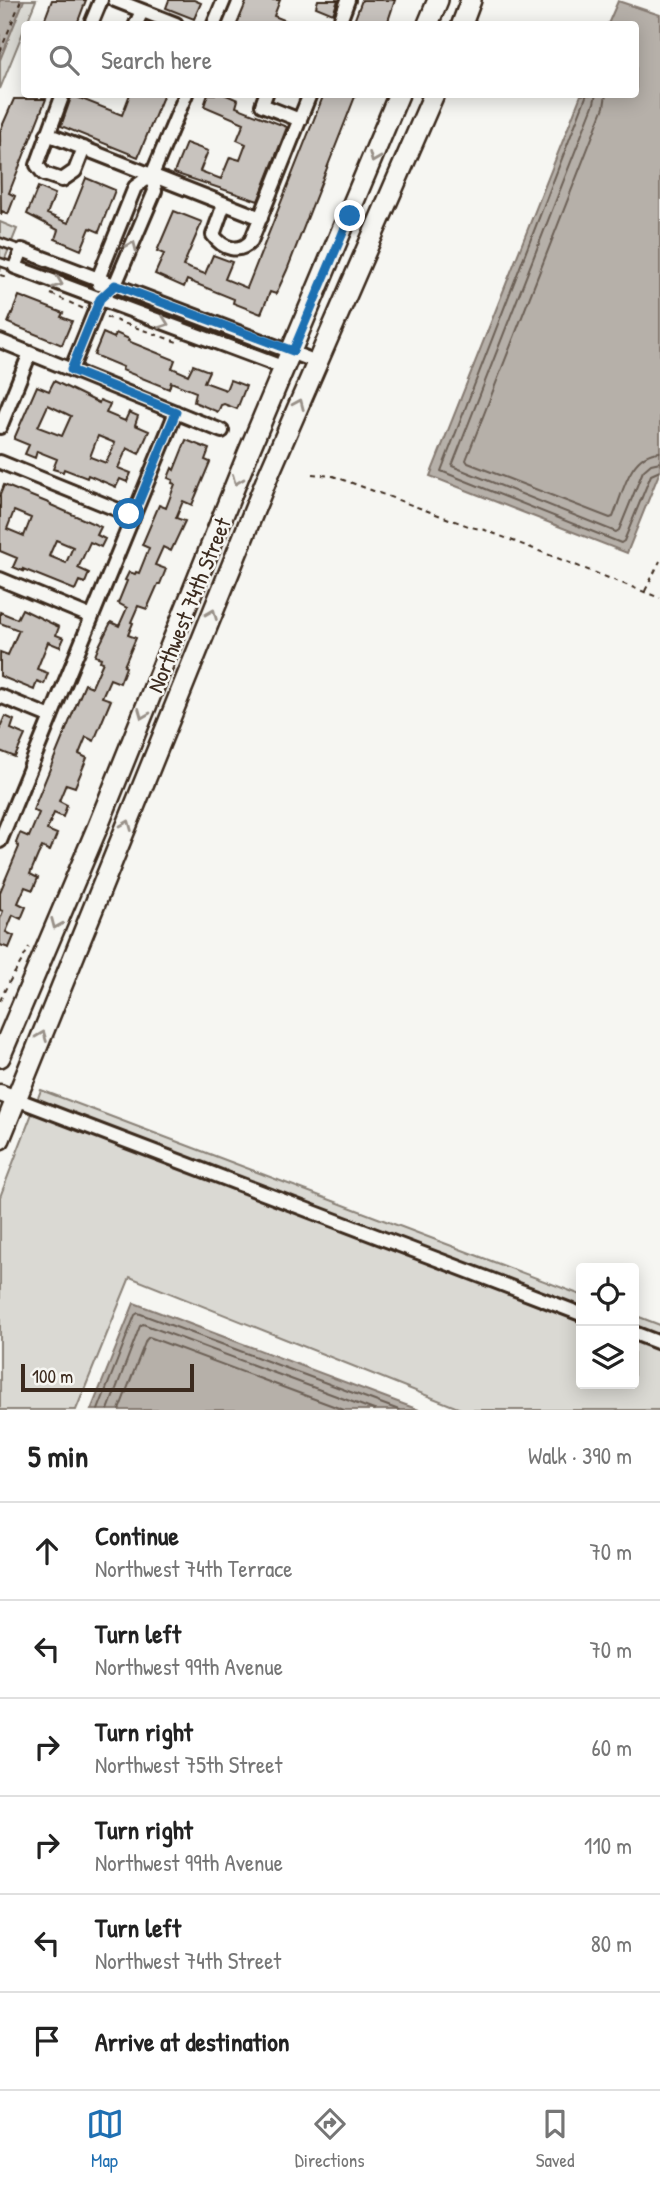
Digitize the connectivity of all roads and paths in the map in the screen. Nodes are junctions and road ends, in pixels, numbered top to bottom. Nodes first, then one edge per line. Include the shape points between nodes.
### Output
1 (21, 0) edge
2 (101, 0) edge
3 (115, 0) edge
4 (224, 0) edge
5 (348, 0) edge
6 (438, 0) edge
7 (471, 0) edge
8 (142, 11) junction
9 (92, 21) edge
10 (137, 21) edge
11 (168, 21) edge
12 (215, 21) edge
13 (339, 21) edge
14 (429, 21) edge
15 (463, 21) edge
16 (0, 52) edge
17 (61, 98) edge
18 (184, 98) edge
19 (265, 98) edge
20 (308, 98) edge
21 (397, 98) edge
22 (432, 98) edge
23 (300, 120) junction
24 (47, 134) junction
25 (84, 148) junction
26 (152, 175) junction
27 (130, 199) junction
28 (223, 204) junction
29 (148, 206) junction
30 (261, 218) junction
31 (0, 242) edge
32 (22, 250) junction
33 (0, 262) edge
34 (12, 272) junction
35 (0, 275) edge
36 (98, 279) junction
37 (115, 285) junction
38 (50, 294) dead end
39 (100, 299) junction
40 (94, 313) junction
41 (0, 341) edge
42 (180, 343) dead end
43 (30, 353) junction
44 (289, 360) junction
45 (317, 362) junction
46 (71, 370) junction
47 (176, 412) junction
48 (0, 427) edge
49 (222, 431) dead end
50 (0, 462) edge
51 (312, 474) dead end
52 (133, 516) junction
53 (660, 561) edge
54 (0, 579) edge
55 (645, 591) junction
56 (660, 598) edge
57 (92, 617) junction
58 (0, 696) edge
59 (51, 717) junction
60 (4, 819) edge
61 (0, 841) edge
62 (31, 943) dead end
63 (0, 1001) edge
64 (0, 1057) edge
65 (8, 1096) edge
66 (0, 1139) edge
67 (576, 1312) edge
68 (639, 1335) edge
69 (660, 1343) edge

1 - 16 path
2 - 9 street
3 - 8 street
4 - 12 street
5 - 13 street
6 - 14 main road
7 - 15 main road
8 - 10 street
8 - 11 street
17 - 24 street
18 - 26 street
19 - 23 street via 262,105
20 - 23 street
21 -> 44 main road, Northwest 74th Street
22 - 45 main road, Northwest 74th Street
23 - 30 street
24 - 25 street
24 - 25 street via 37,165 54,178 69,177
25 - 26 street
26 - 27 street via 135,187
26 - 28 street
26 - 29 street via 155,191
27 - 29 street via 140,198
27 - 36 street
28 - 30 street
28 - 30 street via 213,235 230,248 245,247
37 -> 29 street
31 - 32 lane
32 - 34 street
32 - 36 street
33 - 34 lane
34 - 35 path
34 -> 39 street
36 - 37 street
36 - 39 street
37 - 39 street
37 - 44 street
38 - 40 path
39 - 40 street
39 -> 44 street
40 - 42 path
40 - 46 street
41 - 43 street
43 - 46 street
43 - 48 street
44 - 45 street
44 -> 64 main road, Northwest 74th Street
65 -> 45 main road, Northwest 74th Street
46 - 47 street
47 - 49 street
47 - 52 street
50 - 52 street
51 - 55 path via 333,476
52 - 57 street
53 - 55 path
54 - 57 street
55 - 56 path
57 - 59 street
58 - 59 street
59 - 60 street
60 - 61 street
62 - 63 path
65 - 66 main road, Northwest 74th Street
65 - 67 street
68 - 69 street

